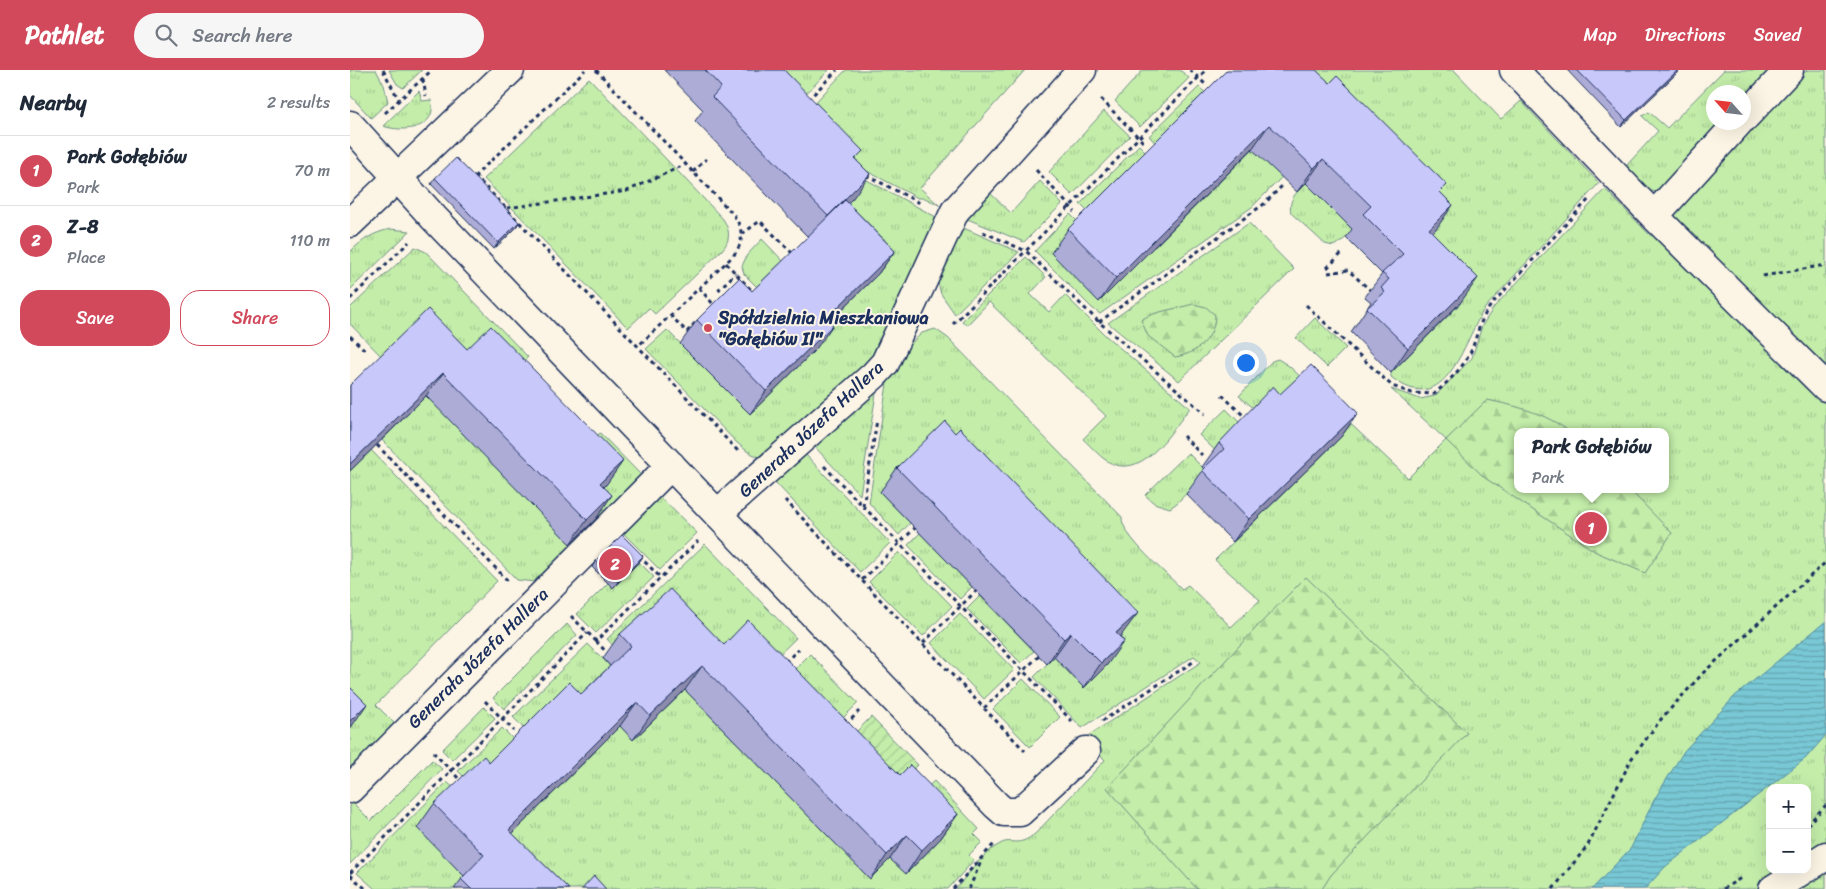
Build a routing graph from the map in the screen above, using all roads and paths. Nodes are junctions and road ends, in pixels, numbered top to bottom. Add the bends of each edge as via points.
1 (383, 70) edge
2 (432, 70) edge
3 (510, 70) edge
4 (585, 70) edge
5 (596, 70) edge
6 (837, 70) edge
7 (1082, 70) edge
8 (1190, 70) edge
9 (1206, 70) edge
10 (1514, 70) edge
11 (1788, 70) edge
12 (1198, 78) junction
13 (423, 79) junction
14 (1205, 84) dead end
15 (1096, 94) dead end
16 (426, 96) dead end
17 (400, 100) junction
18 (804, 104) edge
19 (1751, 110) edge
20 (1732, 130) edge
21 (355, 131) edge
22 (1139, 138) junction
23 (1144, 143) dead end
24 (706, 159) dead end
25 (686, 164) junction
26 (1032, 166) dead end
27 (693, 172) junction
28 (861, 173) edge
29 (1613, 174) junction
30 (475, 176) junction
31 (396, 178) junction
32 (1282, 186) dead end
33 (1071, 206) junction
34 (506, 208) junction
35 (1075, 212) dead end
36 (1654, 216) junction
37 (434, 218) junction
38 (952, 218) junction
39 (350, 223) edge
40 (742, 234) junction
41 (1026, 251) junction
42 (1343, 252) dead end
43 (792, 253) edge
44 (726, 263) junction
45 (1826, 265) edge
46 (736, 273) junction
47 (1720, 282) junction
48 (699, 288) junction
49 (732, 290) edge
50 (1370, 290) dead end
51 (748, 297) edge
52 (350, 299) edge
53 (1306, 305) dead end
54 (710, 309) edge
55 (670, 315) junction
56 (700, 318) edge
57 (1099, 322) junction
58 (953, 324) dead end
59 (350, 336) edge
60 (638, 346) junction
61 (366, 351) dead end
62 (877, 372) junction
63 (1826, 387) edge
64 (1222, 395) dead end
65 (1205, 414) dead end
66 (1243, 415) edge
67 (1183, 436) dead end
68 (799, 441) junction
69 (377, 445) edge
70 (1202, 456) dead end
71 (671, 465) junction
72 (761, 475) junction
73 (863, 506) junction
74 (710, 525) junction
75 (915, 528) dead end
76 (899, 544) junction
77 (1826, 562) edge
78 (862, 580) junction
79 (976, 591) dead end
80 (538, 597) junction
81 (960, 607) junction
82 (587, 633) junction
83 (596, 641) junction
84 (923, 643) junction
85 (608, 654) dead end
86 (1039, 656) dead end
87 (1196, 660) dead end
88 (1023, 671) junction
89 (461, 676) junction
90 (984, 708) junction
91 (502, 719) junction
92 (1100, 722) dead end
93 (1077, 726) dead end
94 (409, 728) junction
95 (514, 731) dead end
96 (1025, 751) dead end
97 (1086, 752) dead end
98 (451, 770) junction
99 (464, 784) edge
100 (350, 789) edge
101 (1826, 805) edge
102 (1811, 821) edge
103 (997, 840) dead end
104 (984, 856) junction
105 (1826, 856) edge
106 (1811, 865) edge
107 (350, 874) edge
108 (1796, 874) edge
109 (366, 889) edge
110 (953, 889) edge
111 (969, 889) edge
112 (1553, 889) edge
113 (1772, 889) edge

1 - 17 path
2 - 13 path
3 - 31 street
4 - 30 path
5 - 25 path
6 - 18 path
7 - 38 street, Generała Józefa Hallera via 960,204
8 - 12 path
9 - 12 path
10 - 29 street
11 - 19 street
12 - 14 path
12 - 22 path
13 - 16 path
13 - 17 path
15 - 22 path
17 - 21 path
20 - 36 street
21 - 31 street
22 - 23 path
22 - 33 path
24 - 27 path
25 - 27 path
25 - 34 path via 627,191
26 - 33 path
27 - 40 path via 734,215
28 - 38 path
29 - 36 street
29 - 53 path via 1491,305 1478,325 1465,362 1434,394 1412,393 1392,386
30 - 34 path
30 - 37 path
31 - 37 street
31 - 39 street
32 - 57 path via 1264,204
33 - 35 path
33 - 41 path
34 - 60 path
36 - 47 street
37 - 52 path
37 - 71 street
38 - 41 path
38 - 62 street, Generała Józefa Hallera via 892,349
40 - 43 path via 760,221
40 - 44 path via 738,250
41 - 57 path
41 - 58 path
42 - 50 path via 1327,271 1348,270
44 - 46 path
44 - 48 path
45 - 47 path
46 - 49 path via 719,290 725,296
46 - 51 path via 755,293
47 - 63 street
48 - 54 path via 715,304
48 - 55 path
55 - 56 path via 687,332
55 - 60 path
57 - 65 path
59 - 61 path
60 - 72 path
62 - 68 street, Generała Józefa Hallera
62 - 73 path via 883,381
64 - 66 path
67 - 70 path
68 - 72 street, Generała Józefa Hallera
68 - 73 path
69 - 80 path
71 - 74 street
71 - 80 street, Generała Józefa Hallera
72 - 74 street, Generała Józefa Hallera
72 - 78 path
73 - 76 path
74 - 83 path
74 - 97 street via 1004,812 1025,809
75 - 76 path
76 - 78 path
76 - 81 path
77 - 112 path via 1704,672 1662,718 1632,758 1588,845
78 - 84 path
79 - 81 path
80 - 82 path
80 - 89 street, Generała Józefa Hallera
81 - 84 path
81 - 88 path
82 - 83 path
82 - 91 path
83 - 85 path
84 - 90 path
86 - 88 path
87 - 92 path
88 - 90 path
88 - 93 path
89 - 91 path
89 - 94 street, Generała Józefa Hallera
90 - 96 path
91 - 95 path
91 - 98 path
94 - 98 path
94 - 100 street, Generała Józefa Hallera
98 - 99 path
98 - 107 path
101 - 102 path
103 - 104 path
104 - 110 path
104 - 111 path
105 - 106 street
107 - 109 path
108 - 113 street

